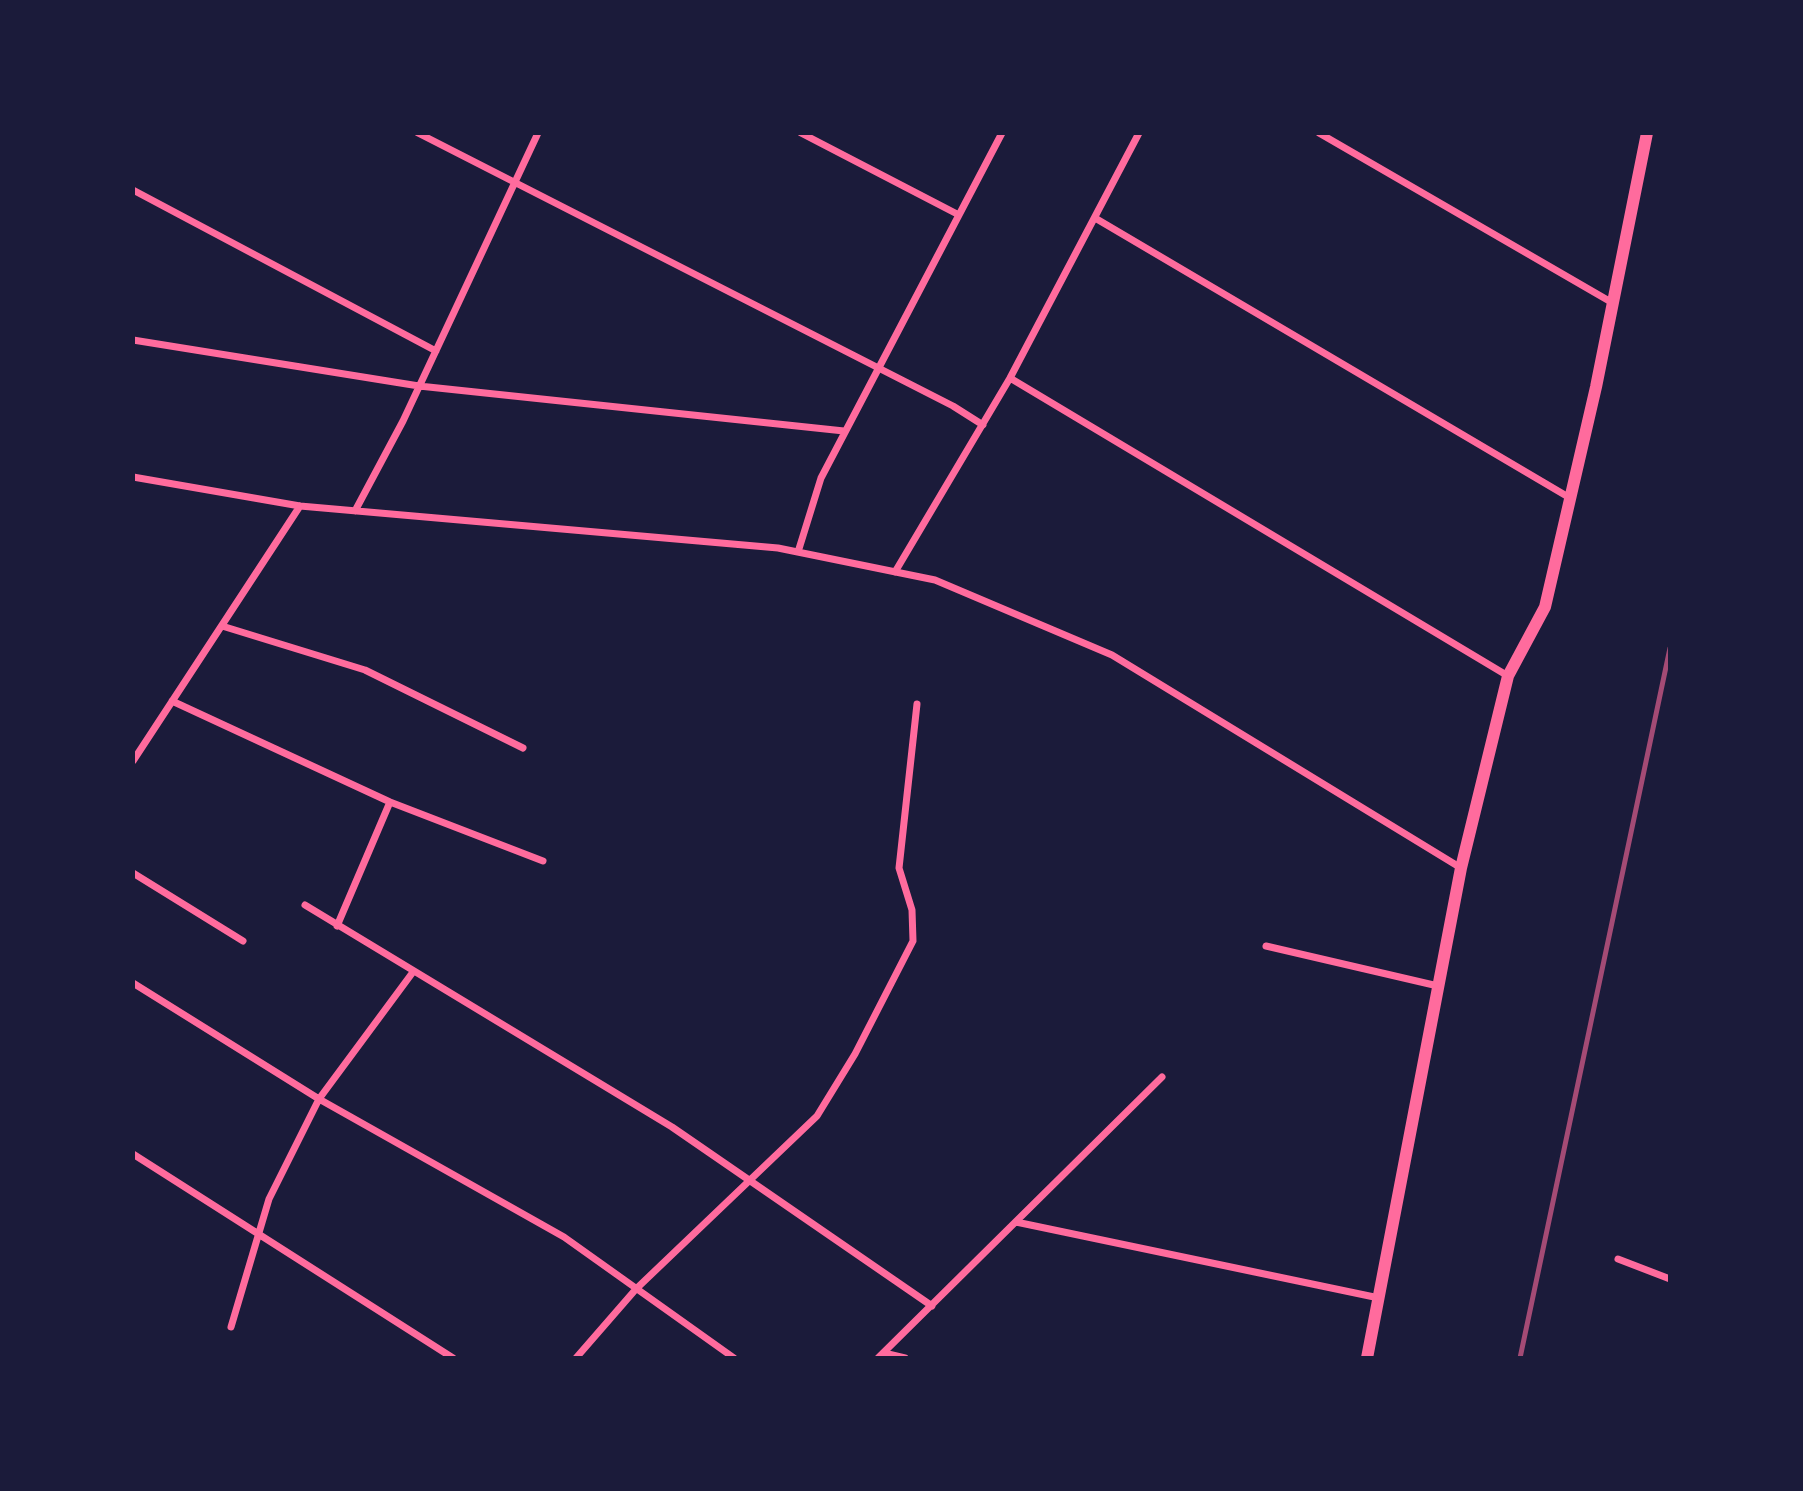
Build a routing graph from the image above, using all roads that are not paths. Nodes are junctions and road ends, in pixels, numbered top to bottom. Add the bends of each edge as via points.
1 (418, 133) edge
2 (538, 133) edge
3 (801, 133) edge
4 (1002, 133) edge
5 (1139, 133) edge
6 (1318, 133) edge
7 (1647, 133) edge
8 (514, 183) junction
9 (133, 190) edge
10 (959, 215) junction
11 (1095, 218) junction
12 (1611, 302) junction
13 (133, 340) edge
14 (436, 351) junction
15 (876, 369) junction
16 (1010, 378) junction
17 (419, 386) junction
18 (983, 425) junction
19 (844, 431) junction
20 (133, 477) edge
21 (1570, 498) junction
22 (300, 506) junction
23 (355, 511) junction
24 (798, 552) junction
25 (895, 572) junction
26 (222, 626) junction
27 (1508, 676) junction
28 (172, 701) junction
29 (916, 704) dead end
30 (523, 748) dead end
31 (133, 761) edge
32 (390, 802) junction
33 (543, 861) dead end
34 (1461, 868) junction
35 (133, 873) edge
36 (305, 905) dead end
37 (337, 926) junction
38 (243, 941) dead end
39 (1266, 946) dead end
40 (414, 972) junction
41 (133, 983) edge
42 (1438, 986) junction
43 (1163, 1077) dead end
44 (318, 1099) junction
45 (133, 1154) edge
46 (752, 1182) junction
47 (1016, 1222) junction
48 (257, 1233) junction
49 (1618, 1259) dead end
50 (1670, 1279) edge
51 (636, 1289) junction
52 (1379, 1298) junction
53 (932, 1306) junction
54 (230, 1327) dead end
55 (881, 1356) edge
56 (453, 1358) edge
57 (576, 1358) edge
58 (734, 1358) edge
59 (905, 1358) edge
60 (1367, 1358) edge

1 - 8 street
2 - 8 street
3 - 10 street
4 - 10 street
5 - 11 street
6 - 12 street
7 - 12 street
8 - 14 street
8 - 15 street
9 - 14 street
10 - 15 street
11 - 16 street
11 - 21 street
12 - 21 street
13 - 17 street
14 - 17 street
15 - 18 street
15 - 19 street
16 - 18 street
16 - 27 street
17 - 19 street
17 - 23 street
18 - 25 street
19 - 24 street via 821,478
20 - 22 street
21 - 27 street via 1545,607
22 - 23 street
22 - 26 street
23 - 24 street
24 - 25 street
25 - 34 street via 935,580 1112,655
26 - 28 street
26 - 30 street via 365,670
27 - 34 street
28 - 31 street
28 - 32 street
29 - 46 street via 898,868 912,910 913,941 817,1116
32 - 33 street
32 - 37 street
34 - 42 street
35 - 38 street
36 - 37 street
37 - 40 street
39 - 42 street
40 - 44 street
40 - 46 street via 672,1127
41 - 44 street
42 - 52 street
43 - 47 street
44 - 48 street via 268,1199
44 - 51 street via 564,1237
45 - 48 street
46 - 51 street
46 - 53 street
47 - 52 street
47 - 53 street
48 - 54 street
48 - 56 street
49 - 50 street
51 - 57 street
51 - 58 street
52 - 60 street
53 - 55 street
55 - 59 street

